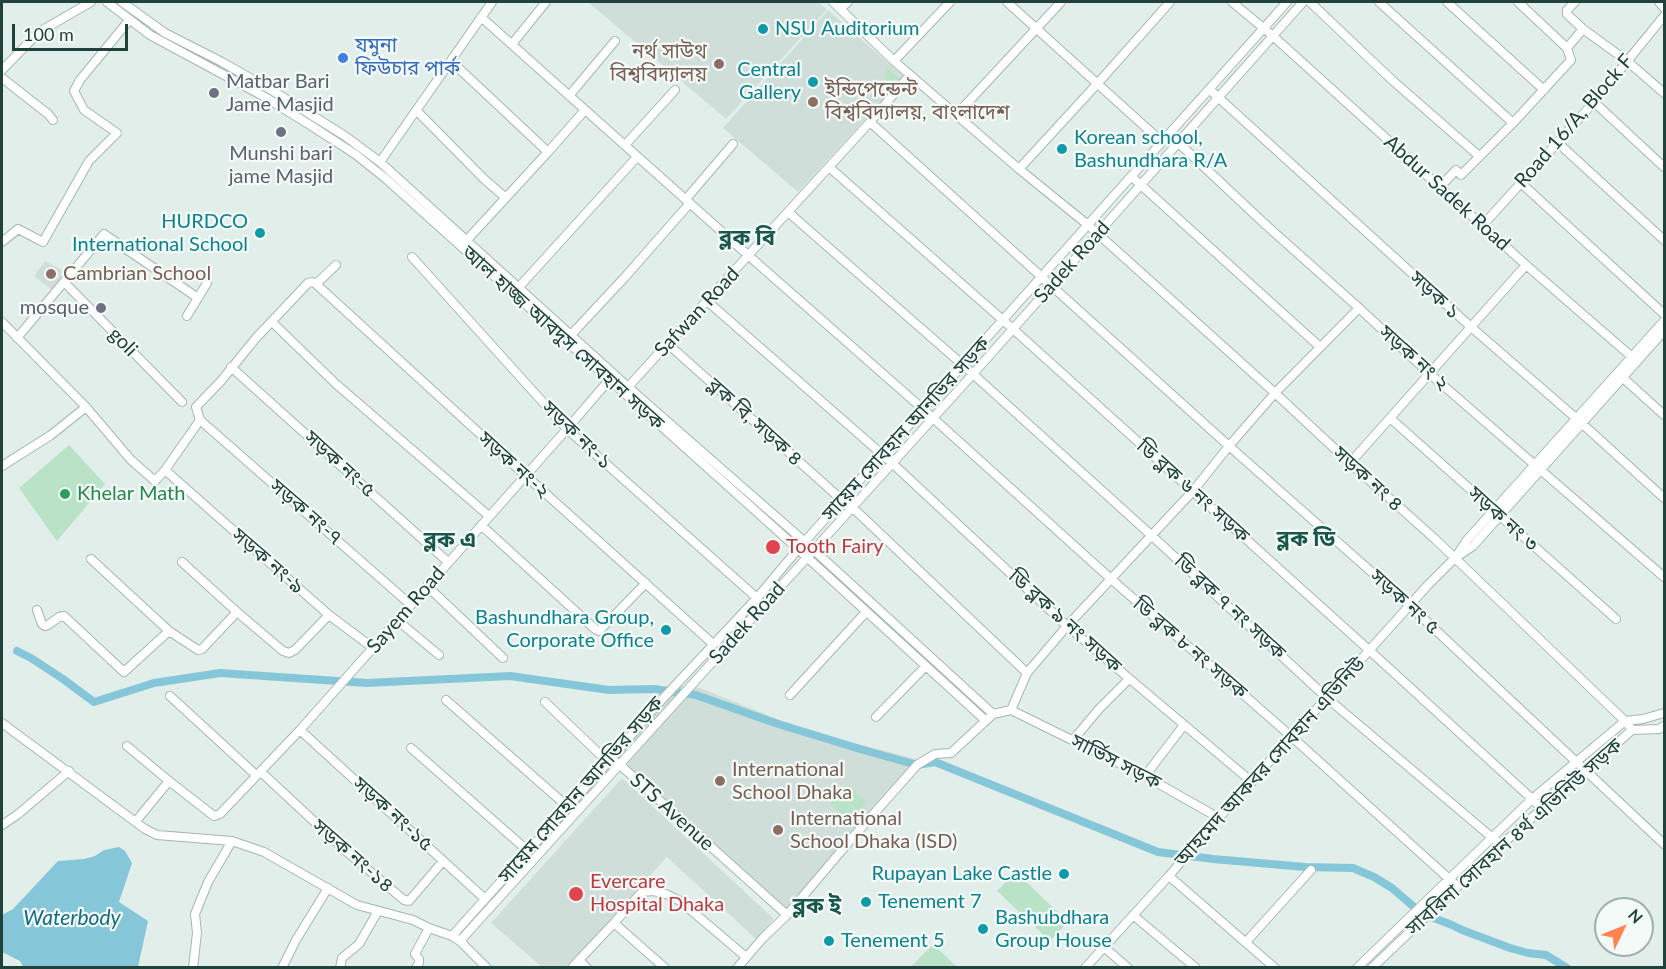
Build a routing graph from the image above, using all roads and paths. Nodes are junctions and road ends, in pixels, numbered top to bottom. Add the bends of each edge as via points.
1 (91, 2) edge
2 (107, 2) edge
3 (122, 2) edge
4 (492, 2) edge
5 (546, 2) edge
6 (833, 2) edge
7 (848, 2) edge
8 (950, 2) edge
9 (1007, 2) edge
10 (1061, 2) edge
11 (1170, 2) edge
12 (1232, 2) edge
13 (1287, 2) edge
14 (1303, 2) edge
15 (1310, 2) edge
16 (1379, 2) edge
17 (1447, 2) edge
18 (1518, 2) edge
19 (1575, 2) edge
20 (1659, 2) edge
21 (841, 8) junction
22 (1665, 8) edge
23 (481, 16) junction
24 (1665, 16) edge
25 (126, 24) dead end
26 (1038, 28) junction
27 (1263, 28) junction
28 (1583, 29) junction
29 (1273, 36) junction
30 (615, 41) dead end
31 (512, 44) junction
32 (1567, 48) junction
33 (451, 61) junction
34 (894, 61) junction
35 (1627, 61) junction
36 (2, 70) edge
37 (910, 75) junction
38 (2, 78) edge
39 (1098, 83) junction
40 (1209, 89) junction
41 (675, 90) dead end
42 (1544, 90) junction
43 (1664, 91) edge
44 (569, 96) junction
45 (1218, 97) junction
46 (1594, 102) junction
47 (416, 110) junction
48 (585, 110) junction
49 (957, 114) junction
50 (53, 120) dead end
51 (870, 122) junction
52 (1513, 123) junction
53 (1169, 134) junction
54 (1162, 142) junction
55 (1557, 142) junction
56 (1177, 143) junction
57 (733, 144) dead end
58 (625, 145) junction
59 (548, 152) junction
60 (1479, 156) junction
61 (637, 157) junction
62 (380, 162) junction
63 (829, 167) junction
64 (1665, 167) edge
65 (1019, 169) junction
66 (1131, 176) junction
67 (1521, 183) junction
68 (1140, 185) junction
69 (1440, 187) junction
70 (506, 198) junction
71 (688, 201) junction
72 (788, 212) junction
73 (1088, 225) junction
74 (1483, 225) junction
75 (1098, 233) junction
76 (1665, 240) edge
77 (466, 241) junction
78 (2, 243) edge
79 (749, 256) junction
80 (412, 257) dead end
81 (336, 265) dead end
82 (1526, 265) junction
83 (1042, 276) junction
84 (64, 282) junction
85 (316, 284) junction
86 (1051, 285) junction
87 (519, 287) junction
88 (707, 301) junction
89 (1359, 308) junction
90 (1665, 314) edge
91 (187, 316) dead end
92 (1003, 320) junction
93 (1665, 321) edge
94 (2, 322) edge
95 (272, 322) junction
96 (1471, 327) junction
97 (1013, 329) junction
98 (570, 336) junction
99 (1661, 336) edge
100 (17, 338) junction
101 (668, 344) junction
102 (1320, 347) junction
103 (1632, 357) junction
104 (963, 364) junction
105 (231, 367) junction
106 (973, 374) junction
107 (1430, 374) junction
108 (1620, 376) junction
109 (609, 380) junction
110 (628, 387) junction
111 (1275, 393) junction
112 (182, 402) dead end
113 (86, 407) junction
114 (924, 409) junction
115 (1665, 415) edge
116 (933, 418) junction
117 (1390, 418) junction
118 (200, 420) junction
119 (1580, 421) junction
120 (567, 429) junction
121 (1229, 446) junction
122 (882, 455) junction
123 (892, 463) junction
124 (1350, 463) junction
125 (2, 466) edge
126 (1539, 467) junction
127 (165, 470) junction
128 (525, 475) junction
129 (1193, 491) junction
130 (1665, 498) edge
131 (842, 500) junction
132 (852, 507) junction
133 (1497, 513) junction
134 (489, 516) junction
135 (481, 525) junction
136 (1151, 535) junction
137 (805, 542) junction
138 (798, 549) junction
139 (813, 550) junction
140 (807, 557) junction
141 (1455, 558) junction
142 (91, 559) dead end
143 (182, 562) dead end
144 (448, 562) junction
145 (1665, 577) edge
146 (1111, 579) junction
147 (646, 583) junction
148 (427, 586) junction
149 (757, 598) junction
150 (411, 604) junction
151 (1410, 606) junction
152 (37, 610) dead end
153 (237, 612) junction
154 (866, 612) junction
155 (329, 615) junction
156 (397, 620) junction
157 (1617, 620) dead end
158 (1067, 626) junction
159 (169, 631) junction
160 (713, 644) junction
161 (373, 648) junction
162 (1369, 650) junction
163 (439, 655) dead end
164 (503, 658) dead end
165 (926, 666) junction
166 (1027, 672) junction
167 (1129, 678) junction
168 (789, 695) dead end
169 (170, 696) dead end
170 (1327, 698) junction
171 (446, 700) dead end
172 (545, 702) dead end
173 (1011, 710) junction
174 (1665, 713) edge
175 (993, 714) junction
176 (876, 717) dead end
177 (985, 720) junction
178 (1625, 721) junction
179 (2, 723) edge
180 (1184, 724) junction
181 (1665, 726) edge
182 (300, 730) junction
183 (1632, 730) junction
184 (1292, 737) junction
185 (1073, 740) junction
186 (127, 746) dead end
187 (411, 748) dead end
188 (609, 760) junction
189 (1578, 762) junction
190 (620, 765) junction
191 (69, 771) junction
192 (1587, 771) junction
193 (258, 774) junction
194 (1145, 776) junction
195 (169, 782) junction
196 (1252, 782) junction
197 (1532, 799) junction
198 (568, 807) junction
199 (1542, 808) junction
200 (1219, 818) junction
201 (136, 821) junction
202 (2, 825) edge
203 (1492, 837) junction
204 (232, 841) junction
205 (1665, 844) edge
206 (1501, 845) junction
207 (528, 851) junction
208 (443, 861) junction
209 (1311, 870) dead end
210 (1169, 876) junction
211 (1450, 879) junction
212 (1457, 886) junction
213 (328, 888) junction
214 (485, 899) junction
215 (378, 910) junction
216 (787, 915) junction
217 (1133, 915) junction
218 (614, 923) junction
219 (429, 928) junction
220 (456, 939) junction
221 (1246, 942) junction
222 (1104, 947) junction
223 (746, 957) junction
224 (579, 960) junction
225 (193, 968) edge
226 (282, 968) edge
227 (340, 968) edge
228 (416, 968) edge
229 (487, 968) edge
230 (572, 968) edge
231 (587, 968) edge
232 (665, 968) edge
233 (737, 968) edge
234 (1085, 968) edge
235 (1128, 968) edge
236 (1196, 968) edge
237 (1275, 968) edge
238 (1357, 968) edge
239 (1372, 968) edge

1 - 36 street via 39,32
2 - 109 street, আল হাজ্জ আবদুস সোবহান সড়ক via 150,34 265,97 355,154
3 - 62 street via 165,33 270,89
4 - 23 street
5 - 31 street
6 - 21 street, সড়ক নং ৪
7 - 21 street
8 - 34 street
9 - 26 street
10 - 26 street
11 - 39 street
12 - 27 street, Abdur Sadek Road
13 - 27 street, সায়েম সোবহান আনভির সড়ক
14 - 29 street
15 - 60 street
16 - 52 street
17 - 42 street
18 - 32 street
19 - 28 street via 1567,14
20 - 22 street
21 - 34 street, সড়ক নং ৪
23 - 31 street, ডি ব্লক ৮ নং সড়ক
23 - 33 street
24 - 35 street, Road 16/A, Block F
25 - 78 street via 74,91 84,110 117,133 89,161 43,242 18,229
26 - 39 street
26 - 49 street
27 - 29 street, Abdur Sadek Road
27 - 40 street, সায়েম সোবহান আনভির সড়ক
28 - 32 street
28 - 35 street
29 - 45 street
29 - 69 street, Abdur Sadek Road
30 - 44 street
31 - 44 street, ডি ব্লক ৮ নং সড়ক
32 - 42 street via 1571,60
33 - 47 street
33 - 59 street
34 - 37 street, সড়ক নং ৪
35 - 43 street
35 - 46 street, Road 16/A, Block F
37 - 49 street, সড়ক নং ৪
37 - 51 street, Safwan Road
38 - 50 street
39 - 54 street
39 - 65 street
40 - 45 street, সড়ক ১
40 - 53 street, সায়েম সোবহান আনভির সড়ক
41 - 58 street
42 - 52 street
44 - 48 street, ডি ব্লক ৮ নং সড়ক
45 - 56 street
45 - 96 street, সড়ক ১
46 - 55 street, Road 16/A, Block F
46 - 64 street
47 - 62 street
47 - 70 street
48 - 58 street, ডি ব্লক ৮ নং সড়ক
48 - 59 street
49 - 65 street, সড়ক নং ৪
51 - 63 street, Safwan Road
51 - 83 street, সড়ক নং ৫
52 - 60 street
53 - 54 street, সায়েম সোবহান আনভির সড়ক
53 - 56 street, সড়ক নং ২
54 - 66 street, সায়েম সোবহান আনভির সড়ক
55 - 67 street, Road 16/A, Block F
55 - 76 street
56 - 68 street, Sadek Road
56 - 89 street, সড়ক নং ২
57 - 71 street
58 - 61 street, ডি ব্লক ৮ নং সড়ক
59 - 70 street
60 - 69 street via 1461,175 1456,170
61 - 71 street, ডি ব্লক ৮ নং সড়ক
61 - 87 street
62 - 77 street
63 - 72 street, Safwan Road
63 - 92 street, ডি ব্লক ৬ নং সড়ক
65 - 73 street, সড়ক নং ৪
66 - 68 street
66 - 73 street, সায়েম সোবহান আনভির সড়ক
67 - 74 street, Road 16/A, Block F
67 - 90 street
68 - 75 street, Sadek Road
68 - 102 street
69 - 74 street, Abdur Sadek Road
70 - 77 street
71 - 79 street, ডি ব্লক ৮ নং সড়ক
71 - 98 street
72 - 79 street, Safwan Road
72 - 104 street, ডি ব্লক ৭ নং সড়ক
73 - 75 street, সড়ক নং ৪
73 - 83 street, সায়েম সোবহান আনভির সড়ক
74 - 82 street, Abdur Sadek Road
75 - 86 street, Sadek Road
75 - 111 street, সড়ক নং ৪
77 - 87 street
79 - 88 street, Safwan Road
79 - 114 street, ডি ব্লক ৮ নং সড়ক
80 - 120 street, সড়ক নং-১
81 - 85 street
82 - 96 street
82 - 103 street, Abdur Sadek Road
83 - 86 street, সড়ক নং ৫
83 - 92 street, সায়েম সোবহান আনভির সড়ক
84 - 91 street via 104,234 189,291 198,298 207,283
84 - 100 street
84 - 112 street, goli
85 - 95 street via 308,284
85 - 128 street, সড়ক নং-২
86 - 97 street, Sadek Road
86 - 121 street, সড়ক নং ৫
87 - 98 street
88 - 101 street, Safwan Road
88 - 122 street, ডি ব্লক ৯ নং সড়ক
89 - 102 street
89 - 107 street, সড়ক নং ২
92 - 97 street, ডি ব্লক ৬ নং সড়ক
92 - 104 street, সায়েম সোবহান আনভির সড়ক
93 - 99 street, আহমেদ আকবর সোবহান এভিনিউ
94 - 100 street
95 - 105 street
95 - 134 street via 336,384
96 - 107 street
96 - 119 street, সড়ক ১
97 - 106 street, Sadek Road
97 - 129 street, ডি ব্লক ৬ নং সড়ক
98 - 110 street
99 - 103 street, আহমেদ আকবর সোবহান এভিনিউ
99 - 108 street, আহমেদ আকবর সোবহান এভিনিউ
100 - 113 street
101 - 110 street, Safwan Road
101 - 131 street, ব্লক বি, সড়ক ৪
102 - 111 street
103 - 108 street, আহমেদ আকবর সোবহান এভিনিউ
104 - 106 street, ডি ব্লক ৭ নং সড়ক
104 - 114 street, সায়েম সোবহান আনভির সড়ক
105 - 118 street via 196,407
105 - 144 street, সড়ক নং-৫
106 - 116 street, Sadek Road
106 - 136 street, ডি ব্লক ৭ নং সড়ক
107 - 117 street
107 - 126 street, সড়ক নং ২
108 - 115 street
108 - 119 street, আহমেদ আকবর সোবহান এভিনিউ
109 - 120 street, Sayem Road
109 - 138 street, আল হাজ্জ আবদুস সোবহান সড়ক
110 - 137 street
111 - 121 street
111 - 124 street, সড়ক নং ৪
113 - 125 street
113 - 127 street via 131,460 155,481
114 - 116 street, ডি ব্লক ৮ নং সড়ক
114 - 122 street, সায়েম সোবহান আনভির সড়ক
116 - 123 street, Sadek Road
116 - 146 street, ডি ব্লক ৮ নং সড়ক
117 - 124 street
117 - 133 street, সড়ক নং ৩
118 - 127 street
118 - 150 street, সড়ক নং-৭
119 - 126 street, আহমেদ আকবর সোবহান এভিনিউ
119 - 130 street, সড়ক ১
120 - 128 street, Sayem Road
120 - 149 street, সড়ক নং-১
121 - 129 street
121 - 151 street, সড়ক নং ৫
122 - 123 street, ডি ব্লক ৯ নং সড়ক
122 - 131 street, সায়েম সোবহান আনভির সড়ক
123 - 132 street, Sadek Road
123 - 158 street, ডি ব্লক ৯ নং সড়ক
124 - 141 street, সড়ক নং ৪
126 - 133 street, আহমেদ আকবর সোবহান এভিনিউ
126 - 145 street, সড়ক নং ২
127 - 155 street, সড়ক নং-৯
128 - 134 street, Sayem Road
128 - 147 street, সড়ক নং-২
129 - 136 street
129 - 162 street, ডি ব্লক ৬ নং সড়ক
131 - 132 street, ব্লক বি, সড়ক ৪
131 - 137 street, সায়েম সোবহান আনভির সড়ক
132 - 139 street, Sadek Road
132 - 166 street, ব্লক বি, সড়ক ৪
133 - 141 street, আহমেদ আকবর সোবহান এভিনিউ via 1467,540
133 - 157 street, সড়ক নং ৩
134 - 135 street, Sayem Road
135 - 144 street, Sayem Road
135 - 147 street via 600,631
136 - 146 street
136 - 170 street, ডি ব্লক ৭ নং সড়ক
137 - 138 street, সায়েম সোবহান আনভির সড়ক
137 - 139 street
138 - 140 street, আল হাজ্জ আবদুস সোবহান সড়ক
138 - 149 street, সায়েম সোবহান আনভির সড়ক
139 - 140 street, Sadek Road
139 - 175 street
140 - 154 street, আল হাজ্জ আবদুস সোবহান সড়ক
140 - 190 street, Sadek Road
141 - 151 street, আহমেদ আকবর সোবহান এভিনিউ
141 - 178 street, সড়ক নং ৪
142 - 159 street
143 - 153 street
144 - 148 street, Sayem Road
146 - 158 street
146 - 184 street, ডি ব্লক ৮ নং সড়ক
147 - 160 street, সড়ক নং-২
148 - 150 street, Sayem Road
148 - 164 street
149 - 160 street, সায়েম সোবহান আনভির সড়ক
150 - 156 street, Sayem Road
151 - 162 street, আহমেদ আকবর সোবহান এভিনিউ
151 - 189 street, সড়ক নং ৫
152 - 159 street via 45,626 64,616 124,672
153 - 155 street via 288,653
153 - 159 street via 202,649
154 - 165 street, আল হাজ্জ আবদুস সোবহান সড়ক
154 - 168 street
155 - 161 street, সড়ক নং-৯
156 - 161 street, Sayem Road
156 - 163 street
158 - 166 street
158 - 167 street, ডি ব্লক ৯ নং সড়ক
160 - 188 street, সায়েম সোবহান আনভির সড়ক
161 - 182 street, Sayem Road
162 - 170 street, আহমেদ আকবর সোবহান এভিনিউ
162 - 197 street, ডি ব্লক ৬ নং সড়ক
165 - 176 street
165 - 177 street, আল হাজ্জ আবদুস সোবহান সড়ক
166 - 173 street
167 - 180 street, ডি ব্লক ৯ নং সড়ক
167 - 185 street
169 - 193 street
170 - 184 street, আহমেদ আকবর সোবহান এভিনিউ
170 - 203 street, ডি ব্লক ৭ নং সড়ক
171 - 198 street
172 - 188 street, STS Avenue
173 - 175 street
173 - 185 street, সার্ভিস সড়ক
174 - 178 street, সাবরিনা সোবহান ৪র্থ এভিনিউ সড়ক
175 - 177 street
177 - 216 street via 951,753 935,754 917,765
178 - 183 street, সড়ক নং ৪
178 - 189 street, সাবরিনা সোবহান ৪র্থ এভিনিউ সড়ক
179 - 191 street
180 - 194 street
180 - 196 street, ডি ব্লক ৯ নং সড়ক
181 - 183 street, সাবরিনা সোবহান ৪র্থ এভিনিউ সড়ক
182 - 193 street, Sayem Road
182 - 208 street, সড়ক নং-১৫
183 - 192 street, সাবরিনা সোবহান ৪র্থ এভিনিউ সড়ক
184 - 196 street, আহমেদ আকবর সোবহান এভিনিউ
184 - 211 street, ডি ব্লক ৮ নং সড়ক
185 - 194 street, সার্ভিস সড়ক
186 - 195 street
187 - 207 street
188 - 190 street, STS Avenue
188 - 198 street, সায়েম সোবহান আনভির সড়ক
189 - 192 street, সড়ক নং ৫
189 - 197 street, সাবরিনা সোবহান ৪র্থ এভিনিউ সড়ক
190 - 216 street, STS Avenue
190 - 220 street, Sadek Road
191 - 201 street
191 - 202 street
192 - 199 street, সাবরিনা সোবহান ৪র্থ এভিনিউ সড়ক
192 - 205 street, সড়ক নং ৫
193 - 195 street, Sayem Road via 214,816
193 - 208 street, সড়ক নং-১৪ via 404,900 409,901
194 - 200 street, সার্ভিস সড়ক
195 - 201 street
196 - 200 street, আহমেদ আকবর সোবহান এভিনিউ
197 - 199 street, ডি ব্লক ৬ নং সড়ক
197 - 203 street, সাবরিনা সোবহান ৪র্থ এভিনিউ সড়ক
198 - 207 street, সায়েম সোবহান আনভির সড়ক
199 - 206 street, সাবরিনা সোবহান ৪র্থ এভিনিউ সড়ক
200 - 210 street, আহমেদ আকবর সোবহান এভিনিউ
201 - 204 street via 157,834
203 - 206 street, ডি ব্লক ৭ নং সড়ক
203 - 211 street, সাবরিনা সোবহান ৪র্থ এভিনিউ সড়ক
204 - 213 street via 264,852
204 - 225 street via 195,914
206 - 212 street, সাবরিনা সোবহান ৪র্থ এভিনিউ সড়ক
207 - 214 street, সায়েম সোবহান আনভির সড়ক
208 - 214 street, সড়ক নং-১৫
209 - 221 street
210 - 217 street, আহমেদ আকবর সোবহান এভিনিউ
210 - 221 street
211 - 212 street, ডি ব্লক ৮ নং সড়ক
211 - 238 street, সাবরিনা সোবহান ৪র্থ এভিনিউ সড়ক
212 - 239 street, সাবরিনা সোবহান ৪র্থ এভিনিউ সড়ক
213 - 215 street
213 - 226 street
214 - 220 street, সায়েম সোবহান আনভির সড়ক
215 - 219 street
215 - 227 street via 359,944 342,958
216 - 223 street
217 - 222 street, আহমেদ আকবর সোবহান এভিনিউ
217 - 236 street
218 - 223 street via 642,892 666,894 680,901
218 - 224 street
218 - 232 street
219 - 220 street
219 - 228 street via 415,954 419,959
220 - 229 street
221 - 237 street
222 - 234 street, আহমেদ আকবর সোবহান এভিনিউ
222 - 235 street
223 - 233 street
224 - 230 street
224 - 231 street

